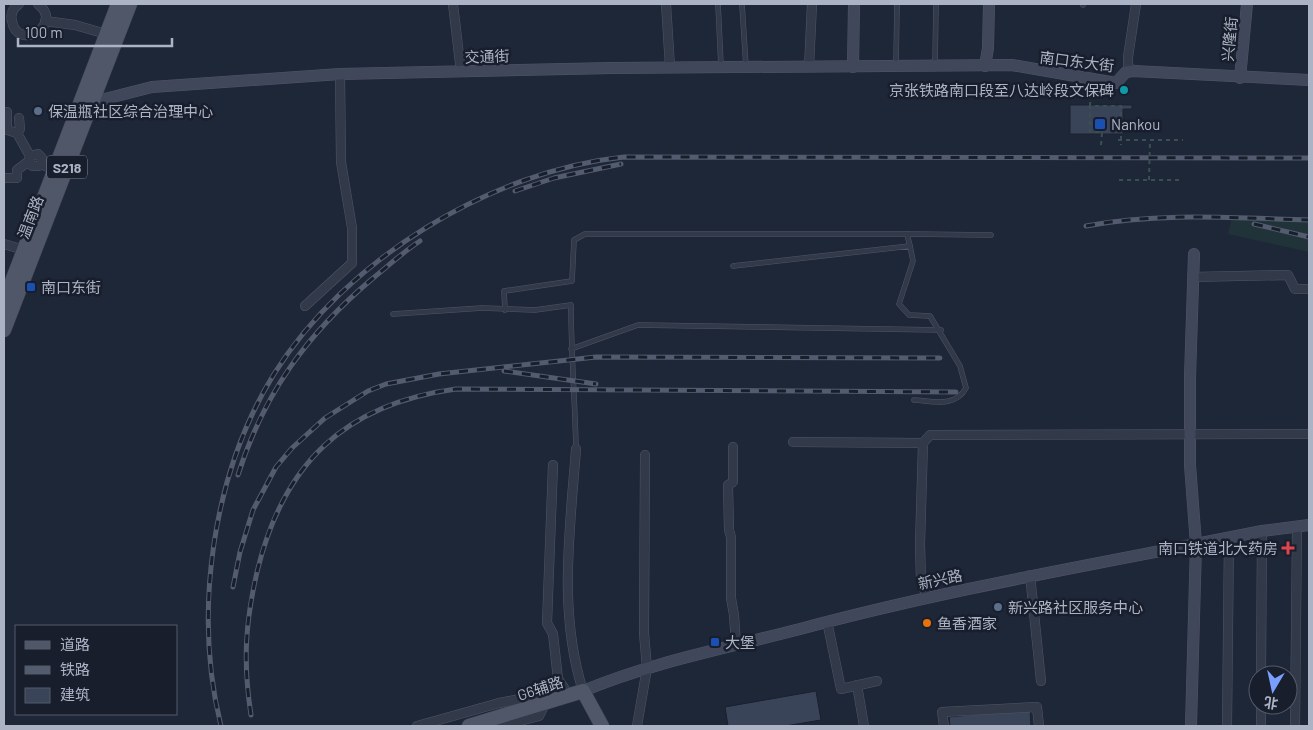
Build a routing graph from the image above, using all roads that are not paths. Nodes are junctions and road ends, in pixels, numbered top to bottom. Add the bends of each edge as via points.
1 (19, 4) edge
2 (38, 4) edge
3 (118, 4) edge
4 (130, 4) edge
5 (453, 4) edge
6 (666, 4) edge
7 (718, 4) edge
8 (742, 4) edge
9 (812, 4) edge
10 (854, 4) edge
11 (897, 4) edge
12 (936, 4) edge
13 (989, 4) edge
14 (1136, 4) edge
15 (1247, 4) edge
16 (8, 15) edge
17 (46, 21) junction
18 (106, 34) junction
19 (984, 66) junction
20 (670, 67) junction
21 (746, 67) junction
22 (809, 67) junction
23 (896, 67) junction
24 (935, 67) junction
25 (721, 68) junction
26 (853, 68) junction
27 (1133, 71) junction
28 (461, 72) junction
29 (340, 74) junction
30 (1240, 78) junction
31 (1309, 80) edge
32 (87, 100) junction
33 (4, 112) edge
34 (19, 118) dead end
35 (5, 129) edge
36 (16, 133) junction
37 (29, 159) junction
38 (48, 167) junction
39 (4, 178) edge
40 (907, 234) junction
41 (991, 235) dead end
42 (4, 244) edge
43 (910, 246) junction
44 (24, 250) junction
45 (1194, 254) dead end
46 (733, 266) dead end
47 (1192, 277) junction
48 (1309, 289) edge
49 (4, 302) edge
50 (305, 306) dead end
51 (504, 310) junction
52 (393, 314) dead end
53 (4, 330) edge
54 (940, 330) junction
55 (571, 349) junction
56 (914, 400) dead end
57 (1190, 434) junction
58 (1309, 434) edge
59 (793, 442) dead end
60 (923, 443) junction
61 (733, 447) dead end
62 (576, 449) joint
63 (645, 455) dead end
64 (553, 465) dead end
65 (1309, 525) edge
66 (1297, 527) junction
67 (1262, 531) junction
68 (1229, 537) junction
69 (1196, 544) junction
70 (1030, 575) dead end
71 (927, 597) junction
72 (827, 620) junction
73 (736, 644) junction
74 (1261, 665) edge
75 (647, 668) junction
76 (877, 681) dead end
77 (1041, 681) dead end
78 (857, 685) junction
79 (576, 693) junction
80 (545, 704) junction
81 (515, 724) edge
82 (417, 726) edge
83 (469, 726) edge
84 (502, 726) edge
85 (602, 726) edge
86 (637, 726) edge
87 (864, 726) edge
88 (944, 726) edge
89 (1039, 726) edge
90 (1191, 726) edge
91 (1227, 726) edge
92 (1295, 726) edge

1 - 16 street
2 - 17 street via 44,10
3 - 18 main road, 温南路 / S218
4 - 32 main road, 温南路 / S218
5 - 28 street
6 - 20 street
7 - 25 lane
8 - 21 lane
9 - 22 street
10 - 26 street
11 - 23 lane
12 - 24 lane
13 - 19 street via 988,48
14 - 27 street via 1128,57 1128,65
15 - 30 street, 兴隆街
16 - 17 street via 14,27 29,35 40,31
17 - 18 street via 75,24
18 - 32 main road, 温南路 / S218
19 - 24 street, 南口东大街
19 - 27 street, 南口东大街 via 1012,65 1116,83 1126,72
20 - 25 street, 交通街
20 - 28 street, 交通街
21 - 22 street, 交通街
21 - 25 street, 交通街
22 - 26 street, 交通街
23 - 24 street, 南口东大街
23 - 26 street, 交通街
27 - 30 street, 南口东大街
28 - 29 street, 交通街
29 - 32 street, 交通街 via 152,87
29 - 50 street via 341,162 352,228 352,263
30 - 31 street, 南口东大街
32 - 38 main road, 温南路 / S218
32 - 53 main road, 温南路 / S218
33 - 35 street via 7,112
34 - 36 street via 20,129
35 - 36 street
36 - 37 street
37 - 38 street via 38,154
37 - 39 street via 17,170 16,178
38 - 44 main road, 温南路 / S218
40 - 41 lane
40 - 43 lane
40 - 51 lane via 585,234 574,240 572,281 504,291
42 - 44 street
43 - 46 lane
43 - 54 lane via 913,261 899,304 909,315 930,316
44 - 49 main road, 温南路 / S218
45 - 47 street
47 - 48 street via 1288,275 1295,289
47 - 57 street
51 - 52 lane via 482,308
51 - 55 lane via 571,305
54 - 55 lane via 638,325
54 - 56 lane via 960,366 966,388 961,397 952,402
55 - 62 lane
57 - 58 street
57 - 60 street via 930,435
57 - 69 street
59 - 60 street
60 - 71 street via 920,544 921,581
61 - 73 street via 733,482 728,485 731,598
62 - 79 street via 567,582
63 - 75 street via 644,633
64 - 79 street via 547,623 553,634 558,679
65 - 66 street, 新兴路
66 - 67 street, 新兴路
66 - 92 street
67 - 68 street, 新兴路
67 - 74 street
68 - 69 street, 新兴路
68 - 91 street
69 - 71 street, 新兴路
69 - 90 street
70 - 77 street
71 - 72 street, 新兴路
72 - 73 street, 新兴路
72 - 78 street via 841,689
73 - 75 street, 新兴路
75 - 79 street, 新兴路
75 - 86 street
76 - 78 street
78 - 87 street
79 - 80 main road, G6辅路
79 - 85 main road, G6辅路
80 - 81 street via 539,716
80 - 82 street via 530,696
80 - 83 main road, G6辅路
81 - 84 street
88 - 89 street via 942,712 1037,706

